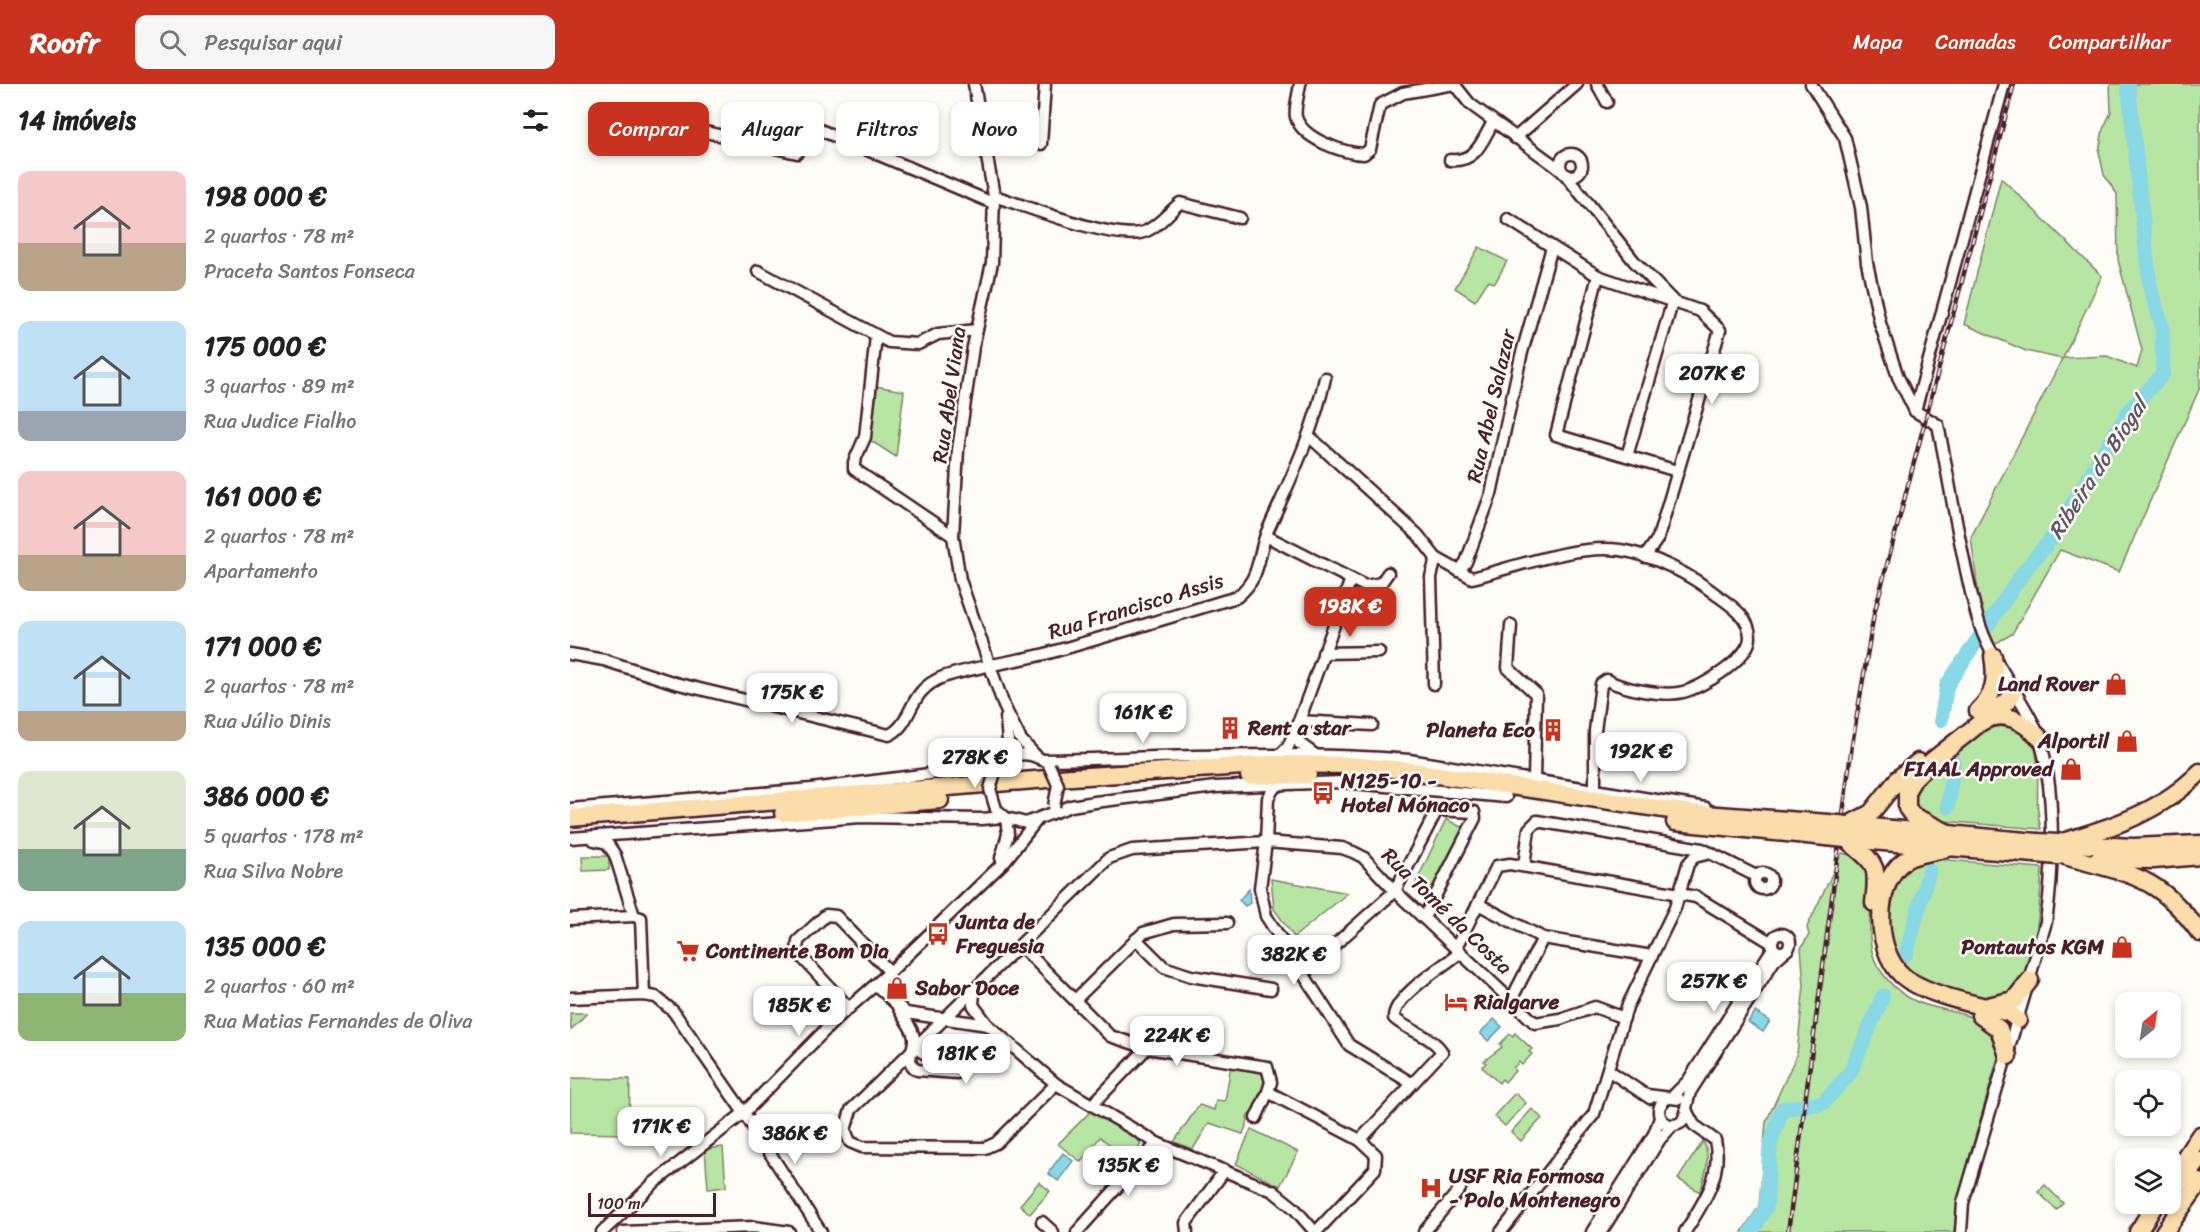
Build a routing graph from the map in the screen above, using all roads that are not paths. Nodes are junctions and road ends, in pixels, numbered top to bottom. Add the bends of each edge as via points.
1 (974, 84) edge
2 (1046, 84) edge
3 (1300, 84) edge
4 (1454, 84) edge
5 (1577, 84) edge
6 (1597, 84) edge
7 (1811, 84) edge
8 (2004, 84) edge
9 (976, 102) edge
10 (1607, 102) dead end
11 (1493, 122) junction
12 (1041, 124) joint
13 (709, 133) edge
14 (1515, 138) junction
15 (1041, 144) dead end
16 (986, 156) edge
17 (1450, 160) dead end
18 (994, 200) junction
19 (1240, 218) dead end
20 (1508, 219) dead end
21 (1552, 247) junction
22 (758, 271) dead end
23 (1598, 276) junction
24 (1673, 300) junction
25 (977, 330) junction
26 (876, 336) junction
27 (1325, 378) dead end
28 (1915, 411) junction
29 (1310, 437) junction
30 (1627, 456) junction
31 (1677, 471) junction
32 (953, 536) junction
33 (1266, 536) junction
34 (1436, 558) junction
35 (1645, 558) junction
36 (1459, 571) junction
37 (1388, 573) dead end
38 (1350, 579) junction
39 (1511, 625) dead end
40 (1990, 650) junction
41 (1379, 652) dead end
42 (1323, 653) junction
43 (570, 654) edge
44 (990, 668) junction
45 (1434, 684) dead end
46 (2013, 690) junction
47 (1004, 706) junction
48 (1979, 717) junction
49 (1299, 721) junction
50 (1372, 725) dead end
51 (2040, 738) junction
52 (1281, 754) junction
53 (1316, 754) junction
54 (1042, 760) junction
55 (1000, 765) junction
56 (2200, 772) edge
57 (1534, 780) junction
58 (1281, 784) junction
59 (1248, 785) junction
60 (1594, 790) junction
61 (1506, 796) junction
62 (570, 801) edge
63 (1266, 811) junction
64 (573, 812) edge
65 (1046, 814) junction
66 (1002, 815) junction
67 (1751, 818) junction
68 (1827, 830) junction
69 (1847, 832) junction
70 (576, 833) edge
71 (629, 834) junction
72 (570, 838) edge
73 (1952, 841) junction
74 (1266, 842) junction
75 (2200, 844) edge
76 (1677, 845) junction
77 (2061, 852) junction
78 (1711, 853) junction
79 (615, 855) junction
80 (2200, 856) edge
81 (1688, 864) junction
82 (1524, 866) junction
83 (991, 874) junction
84 (1756, 876) dead end
85 (1395, 891) junction
86 (1680, 894) junction
87 (1479, 904) junction
88 (634, 916) junction
89 (1424, 918) junction
90 (570, 919) edge
91 (1227, 923) dead end
92 (2200, 933) edge
93 (1544, 938) junction
94 (1136, 939) junction
95 (1774, 942) junction
96 (1021, 946) junction
97 (1459, 950) junction
98 (1785, 951) junction
99 (1652, 956) junction
100 (890, 972) junction
101 (1303, 973) junction
102 (2030, 980) junction
103 (876, 985) junction
104 (1271, 988) dead end
105 (974, 992) junction
106 (644, 995) junction
107 (570, 998) edge
108 (1075, 1000) junction
109 (1511, 1000) junction
110 (898, 1007) junction
111 (849, 1008) junction
112 (1982, 1010) junction
113 (919, 1016) junction
114 (1624, 1018) junction
115 (947, 1019) junction
116 (2018, 1020) junction
117 (988, 1024) junction
118 (929, 1036) junction
119 (1147, 1048) junction
120 (917, 1052) junction
121 (2008, 1056) junction
122 (923, 1070) junction
123 (1608, 1070) junction
124 (1412, 1083) junction
125 (1056, 1084) junction
126 (1268, 1092) junction
127 (1647, 1095) junction
128 (1670, 1098) junction
129 (1093, 1104) junction
130 (1687, 1110) junction
131 (744, 1113) junction
132 (1659, 1114) junction
133 (1256, 1118) dead end
134 (1675, 1126) junction
135 (1700, 1130) junction
136 (2200, 1135) edge
137 (1359, 1140) junction
138 (1156, 1143) junction
139 (2200, 1160) edge
140 (2181, 1164) edge
141 (1225, 1170) junction
142 (2181, 1182) edge
143 (2200, 1182) edge
144 (1460, 1189) dead end
145 (2200, 1199) edge
146 (2149, 1214) edge
147 (2153, 1214) edge
148 (1042, 1222) dead end
149 (709, 1230) edge
150 (2139, 1230) edge
151 (602, 1232) edge
152 (623, 1232) edge
153 (789, 1232) edge
154 (821, 1232) edge
155 (1053, 1232) edge
156 (1077, 1232) edge
157 (1186, 1232) edge
158 (1315, 1232) edge
159 (1424, 1232) edge
160 (1501, 1232) edge
161 (1592, 1232) edge
162 (1601, 1232) edge
163 (1685, 1232) edge
164 (1961, 1232) edge
165 (2166, 1232) edge

1 - 9 street, Rua Abel Viana
2 - 12 street
3 - 4 street via 1296,115 1304,131 1364,154 1370,149 1380,105 1403,93
4 - 11 street via 1470,104
5 - 14 street
6 - 10 street
7 - 28 street via 1845,138 1880,323
8 - 28 street
11 - 14 street
11 - 17 street via 1474,155 1464,161
12 - 15 street
13 - 18 street via 797,153 813,127
14 - 24 street via 1563,172 1634,261
16 - 18 street, Rua Abel Viana
18 - 19 street via 1116,234 1151,229 1180,202
18 - 25 street, Rua Abel Viana via 992,263
20 - 21 street
21 - 23 street
21 - 36 street, Rua Abel Salazar via 1521,356 1491,494 1466,562
22 - 26 street
23 - 24 street
23 - 30 street via 1556,435
24 - 30 street
24 - 31 street via 1701,311 1720,330
25 - 26 street via 938,334 918,344 889,342
25 - 32 street, Rua Abel Viana via 958,450
26 - 32 street via 865,437 854,469
27 - 29 street, Rua Francisco Assis
28 - 40 street via 1938,425 1977,617
29 - 33 street, Rua Francisco Assis
29 - 34 street via 1418,535
30 - 31 street
31 - 35 street via 1658,538
32 - 44 street, Rua Abel Viana via 960,580
33 - 38 street
33 - 44 street, Rua Francisco Assis via 1256,576 1237,597
34 - 36 street
34 - 45 street via 1431,577
35 - 36 street via 1620,550 1598,550 1472,578
35 - 60 street via 1690,576 1716,594 1744,618 1750,639 1744,656 1683,692 1629,688 1607,680 1601,684
37 - 38 street via 1374,586
38 - 42 street
39 - 57 street via 1508,668 1536,694
40 - 46 street
40 - 48 main road via 1995,684
41 - 42 street
42 - 49 street
43 - 44 street, Rua Francisco Assis via 889,735 897,731 916,695 929,684
44 - 47 street, Rua Abel Viana
46 - 48 main road via 2004,692
46 - 51 street
47 - 54 street, Rua Abel Viana via 1022,740
47 - 55 street, Rua Abel Viana via 1008,730
48 - 51 main road via 2017,719
48 - 69 main road via 1899,778 1871,813
48 - 73 main road via 1923,768 1907,790 1907,807 1913,816
49 - 50 street
49 - 52 street
49 - 53 street via 1299,742
51 - 102 street via 2049,798 2052,875 2046,922
52 - 53 street
52 - 54 street
53 - 57 street via 1409,760
54 - 55 street via 1021,754
54 - 65 street, bridge via 1058,784
55 - 64 street via 812,789
55 - 66 street, bridge via 990,789
56 - 77 main road via 2145,814
57 - 60 street
58 - 59 street
58 - 61 street via 1342,782
58 - 63 street via 1268,798
59 - 63 street via 1260,792
59 - 65 street via 1095,802
60 - 67 street
61 - 68 main road via 1677,823
61 - 70 main road via 1385,779 1251,776
62 - 64 street
63 - 74 street
64 - 67 main road via 1275,764 1404,770 1690,813
65 - 66 street via 1026,823
65 - 83 street
66 - 71 street via 982,819 861,817
66 - 83 street via 1008,834 1006,846
67 - 68 main road
68 - 69 main road, bridge
69 - 73 main road
69 - 112 main road via 1876,867 1872,934 1877,956 1889,975 1919,995
70 - 71 street
70 - 72 street
70 - 79 street via 607,843
71 - 79 street via 616,846
73 - 77 main road, bridge
73 - 112 main road via 1908,858 1890,877 1881,929 1892,963 1906,979
74 - 85 street, Rua Tomé da Costa via 1353,852 1363,857
74 - 96 street, Rua Tomé da Costa via 1132,850 1109,858
74 - 101 street via 1260,888 1266,916
75 - 77 main road
76 - 78 street
76 - 81 street
76 - 82 street via 1537,821 1529,829
77 - 80 main road via 2154,860
77 - 92 main road via 2145,880 2183,910
78 - 81 street via 1694,857
78 - 84 street
79 - 88 street
81 - 86 street
82 - 86 street
82 - 87 street via 1497,866
83 - 100 street
85 - 89 street, Rua Tomé da Costa
85 - 89 street via 1437,810 1474,812 1475,818
85 - 101 street
86 - 95 street via 1696,897
86 - 99 street
87 - 93 street
87 - 97 street
88 - 90 street
88 - 106 street via 641,918
89 - 97 street, Rua Tomé da Costa
91 - 94 street via 1174,924 1143,933
93 - 99 street
93 - 109 street
94 - 104 street via 1164,967 1191,976
94 - 108 street
95 - 98 street via 1780,952
95 - 98 street via 1783,934 1789,939
95 - 128 street via 1688,1081
96 - 105 street, Rua Tomé da Costa
96 - 108 street
97 - 109 street, Rua Tomé da Costa
97 - 124 street via 1402,998 1394,1013 1402,1025 1439,1046 1442,1052
98 - 130 street via 1774,961 1690,1092
99 - 114 street
100 - 103 street
100 - 111 street via 836,916 826,915 798,941 797,952
101 - 124 street via 1349,1045
102 - 112 main road via 2014,1000
102 - 116 street
103 - 110 street
103 - 111 street
105 - 115 street, Rua Tomé da Costa
105 - 117 street via 974,1005
106 - 107 street
106 - 131 street via 656,997 673,1011
108 - 119 street via 1110,1036
109 - 114 street, Rua Tomé da Costa via 1535,1023 1595,1007
110 - 113 street
110 - 120 street via 914,1037
111 - 131 street
112 - 116 main road via 2012,1022
112 - 121 main road via 1999,1029
113 - 115 street
113 - 118 street via 927,1024
114 - 123 street
115 - 117 street
115 - 118 street, Rua Tomé da Costa
116 - 121 street
117 - 125 street
118 - 120 street, Rua Tomé da Costa
119 - 126 street via 1267,1066
119 - 129 street
120 - 122 street via 929,1062
120 - 122 street via 912,1066
120 - 122 street via 959,1055 966,1064 957,1073
120 - 125 street, Rua Tomé da Costa via 851,1110 845,1130 850,1142 862,1148 985,1148 996,1143
121 - 164 street via 1963,1203
123 - 127 street
123 - 160 street via 1589,1122
124 - 137 street
125 - 129 street
126 - 133 street
126 - 137 street
127 - 128 street
127 - 132 street
128 - 130 street via 1682,1101
128 - 132 street via 1660,1104
129 - 138 street
130 - 134 street via 1686,1118
130 - 135 street
131 - 151 street via 655,1182
131 - 154 street
132 - 134 street via 1666,1125
132 - 161 street via 1654,1134
134 - 135 street
134 - 162 street via 1660,1139
135 - 163 street via 1715,1140 1713,1184
136 - 140 main road
137 - 158 street via 1376,1155 1375,1169
138 - 141 street
138 - 156 street
139 - 142 main road
141 - 157 street via 1186,1223
141 - 158 street via 1284,1198
143 - 165 main road
144 - 159 street
145 - 165 main road
146 - 150 main road
147 - 150 main road
148 - 155 street
149 - 152 street
149 - 153 street via 754,1227

